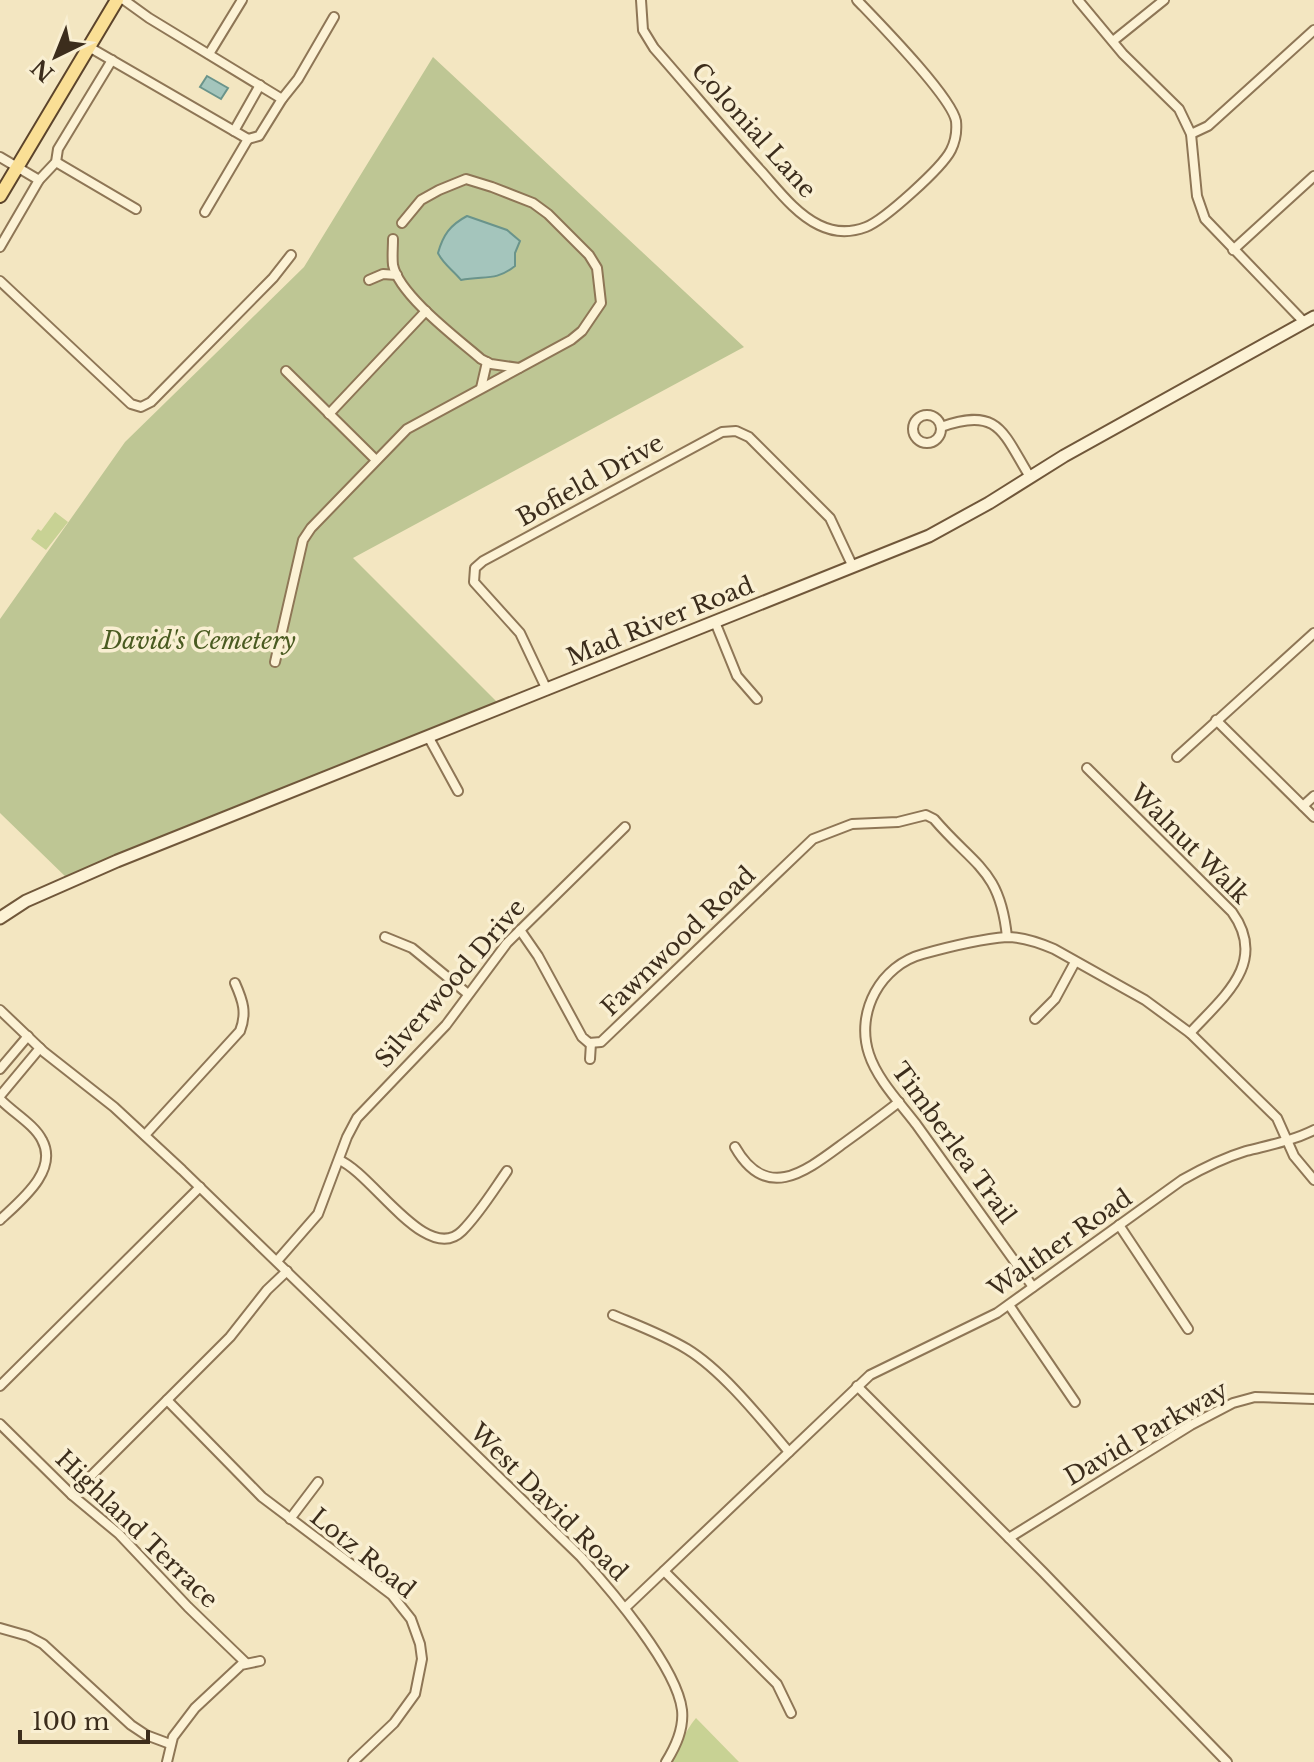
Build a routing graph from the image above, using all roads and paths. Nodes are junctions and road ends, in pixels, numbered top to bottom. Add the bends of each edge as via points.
1 (117, 0) edge
2 (124, 0) edge
3 (147, 0) edge
4 (242, 0) edge
5 (641, 0) edge
6 (857, 0) edge
7 (1078, 0) edge
8 (1164, 0) edge
9 (141, 11) junction
10 (334, 17) dead end
11 (1314, 30) edge
12 (1113, 41) junction
13 (89, 47) junction
14 (209, 54) junction
15 (112, 60) junction
16 (260, 85) junction
17 (282, 99) junction
18 (234, 131) junction
19 (1191, 134) junction
20 (248, 139) junction
21 (0, 157) edge
22 (56, 162) junction
23 (17, 167) junction
24 (1314, 176) edge
25 (39, 180) junction
26 (0, 196) edge
27 (136, 209) dead end
28 (205, 212) dead end
29 (402, 223) dead end
30 (393, 239) dead end
31 (0, 247) edge
32 (1233, 250) junction
33 (291, 255) dead end
34 (397, 275) junction
35 (369, 280) dead end
36 (0, 281) edge
37 (426, 311) junction
38 (1309, 320) edge
39 (487, 362) junction
40 (519, 368) junction
41 (286, 371) dead end
42 (481, 388) junction
43 (329, 414) junction
44 (941, 427) dead end
45 (376, 460) junction
46 (1030, 477) junction
47 (853, 567) junction
48 (715, 622) junction
49 (1314, 633) edge
50 (275, 662) dead end
51 (547, 690) junction
52 (757, 699) dead end
53 (1216, 720) junction
54 (429, 738) junction
55 (1177, 757) dead end
56 (1087, 768) dead end
57 (458, 791) dead end
58 (1314, 796) edge
59 (1303, 806) junction
60 (1314, 817) edge
61 (625, 827) dead end
62 (1, 917) edge
63 (520, 930) junction
64 (385, 937) dead end
65 (1007, 937) junction
66 (1075, 962) junction
67 (235, 983) dead end
68 (468, 994) junction
69 (0, 1010) edge
70 (1035, 1019) dead end
71 (1190, 1033) junction
72 (28, 1036) junction
73 (591, 1043) junction
74 (40, 1048) junction
75 (590, 1059) dead end
76 (0, 1069) edge
77 (0, 1098) edge
78 (899, 1102) junction
79 (1314, 1130) edge
80 (145, 1135) junction
81 (1289, 1141) junction
82 (735, 1147) dead end
83 (339, 1160) junction
84 (507, 1171) dead end
85 (1314, 1180) edge
86 (200, 1187) junction
87 (0, 1220) edge
88 (1119, 1225) junction
89 (277, 1261) junction
90 (287, 1271) junction
91 (1033, 1287) junction
92 (1009, 1305) junction
93 (613, 1315) dead end
94 (1188, 1329) dead end
95 (0, 1386) edge
96 (857, 1386) junction
97 (1314, 1399) edge
98 (167, 1400) junction
99 (1075, 1402) dead end
100 (0, 1424) edge
101 (789, 1452) junction
102 (318, 1482) dead end
103 (72, 1495) junction
104 (290, 1519) junction
105 (1009, 1538) junction
106 (664, 1571) junction
107 (625, 1608) junction
108 (0, 1628) edge
109 (260, 1661) dead end
110 (246, 1663) junction
111 (791, 1713) dead end
112 (170, 1744) junction
113 (167, 1762) edge
114 (353, 1762) edge
115 (666, 1762) edge
116 (1227, 1762) edge

1 - 13 main road
2 - 9 street
3 - 9 street
4 - 14 street
5 - 6 street, Colonial Lane via 643,30 654,48 747,155 801,213 842,231 866,227 893,208 947,157 956,131 953,113 939,90
7 - 12 street
8 - 12 street
9 - 14 street
10 - 17 street
11 - 19 street via 1208,126
12 - 19 street via 1170,97
13 - 15 street
13 - 23 main road
14 - 16 street
15 - 18 street
15 - 22 street via 58,149
16 - 17 street
16 - 18 street
17 - 20 street via 259,136
18 - 20 street
19 - 32 street via 1197,196 1205,219
20 - 28 street
21 - 23 street
22 - 25 street
22 - 27 street
23 - 25 street
23 - 26 main road
24 - 32 street
25 - 31 street
29 - 40 street via 421,200 466,179 533,203 589,255 597,268 601,303 571,340
30 - 34 street
32 - 38 street
33 - 36 street via 141,407 131,404
34 - 35 street
34 - 37 street
37 - 39 street
37 - 43 street
38 - 46 street, Mad River Road
39 - 40 street
39 - 42 street
40 - 42 street
41 - 43 street
42 - 45 street via 407,429
43 - 45 street
44 - 46 street via 963,419 991,422
45 - 50 street via 303,540
46 - 47 street, Mad River Road via 947,527
47 - 48 street, Mad River Road
47 - 51 street, Bofield Drive via 830,518 749,437 732,431 711,437 483,561 473,572 474,582 520,633
48 - 51 street, Mad River Road
48 - 52 street via 737,676
49 - 53 street
51 - 54 street, Mad River Road
53 - 55 street
53 - 59 street
54 - 57 street
54 - 62 street, Mad River Road via 70,881
56 - 71 street, Walnut Walk via 1232,912 1242,929 1246,952 1240,974
58 - 59 street
59 - 60 street
61 - 63 street, Silverwood Drive
63 - 68 street, Silverwood Drive
63 - 73 street, Fawnwood Road via 582,1037
64 - 68 street via 412,948
65 - 66 street, Timberlea Trail via 1041,944
65 - 73 street, Fawnwood Road via 993,881 930,816 852,824 803,846 605,1039
65 - 78 street, Timberlea Trail via 912,957 875,991 867,1013 866,1042 875,1067
66 - 70 street via 1055,999
66 - 71 street, Timberlea Trail via 1145,1000
67 - 80 street via 244,1002 240,1031
68 - 83 street, Silverwood Drive via 435,1038 357,1118
69 - 72 street, West David Road
71 - 81 street, Timberlea Trail via 1264,1103
72 - 74 street, West David Road
72 - 76 street
73 - 75 street
74 - 77 street
74 - 80 street, West David Road
77 - 87 street via 40,1136 46,1160 33,1186
78 - 82 street via 794,1176 758,1173
78 - 91 street, Timberlea Trail
79 - 81 street, Walther Road
80 - 86 street, West David Road
81 - 85 street, Timberlea Trail
81 - 88 street, Walther Road via 1202,1168
83 - 84 street via 425,1235 440,1240 462,1231
83 - 89 street, Silverwood Drive via 318,1214
86 - 89 street, West David Road
86 - 95 street
88 - 91 street, Walther Road
88 - 94 street
89 - 90 street, West David Road
90 - 98 street
90 - 107 street, West David Road via 581,1557
91 - 92 street, Walther Road
92 - 96 street, Walther Road via 881,1368
92 - 99 street
93 - 101 street via 699,1358
96 - 101 street, West David Road
96 - 105 street
97 - 105 street, David Parkway via 1255,1397 1233,1403
98 - 103 street
98 - 104 street, Lotz Road via 246,1483
100 - 103 street, Highland Terrace
101 - 106 street, West David Road
102 - 104 street
103 - 110 street, Highland Terrace via 119,1534
104 - 114 street, Lotz Road via 392,1595 411,1619 420,1644 420,1676 412,1700
105 - 116 street
106 - 107 street, West David Road
106 - 111 street via 777,1684
107 - 115 street via 680,1700 682,1724
108 - 112 street via 43,1644 131,1725
109 - 110 street
110 - 112 street via 195,1708
112 - 113 street

